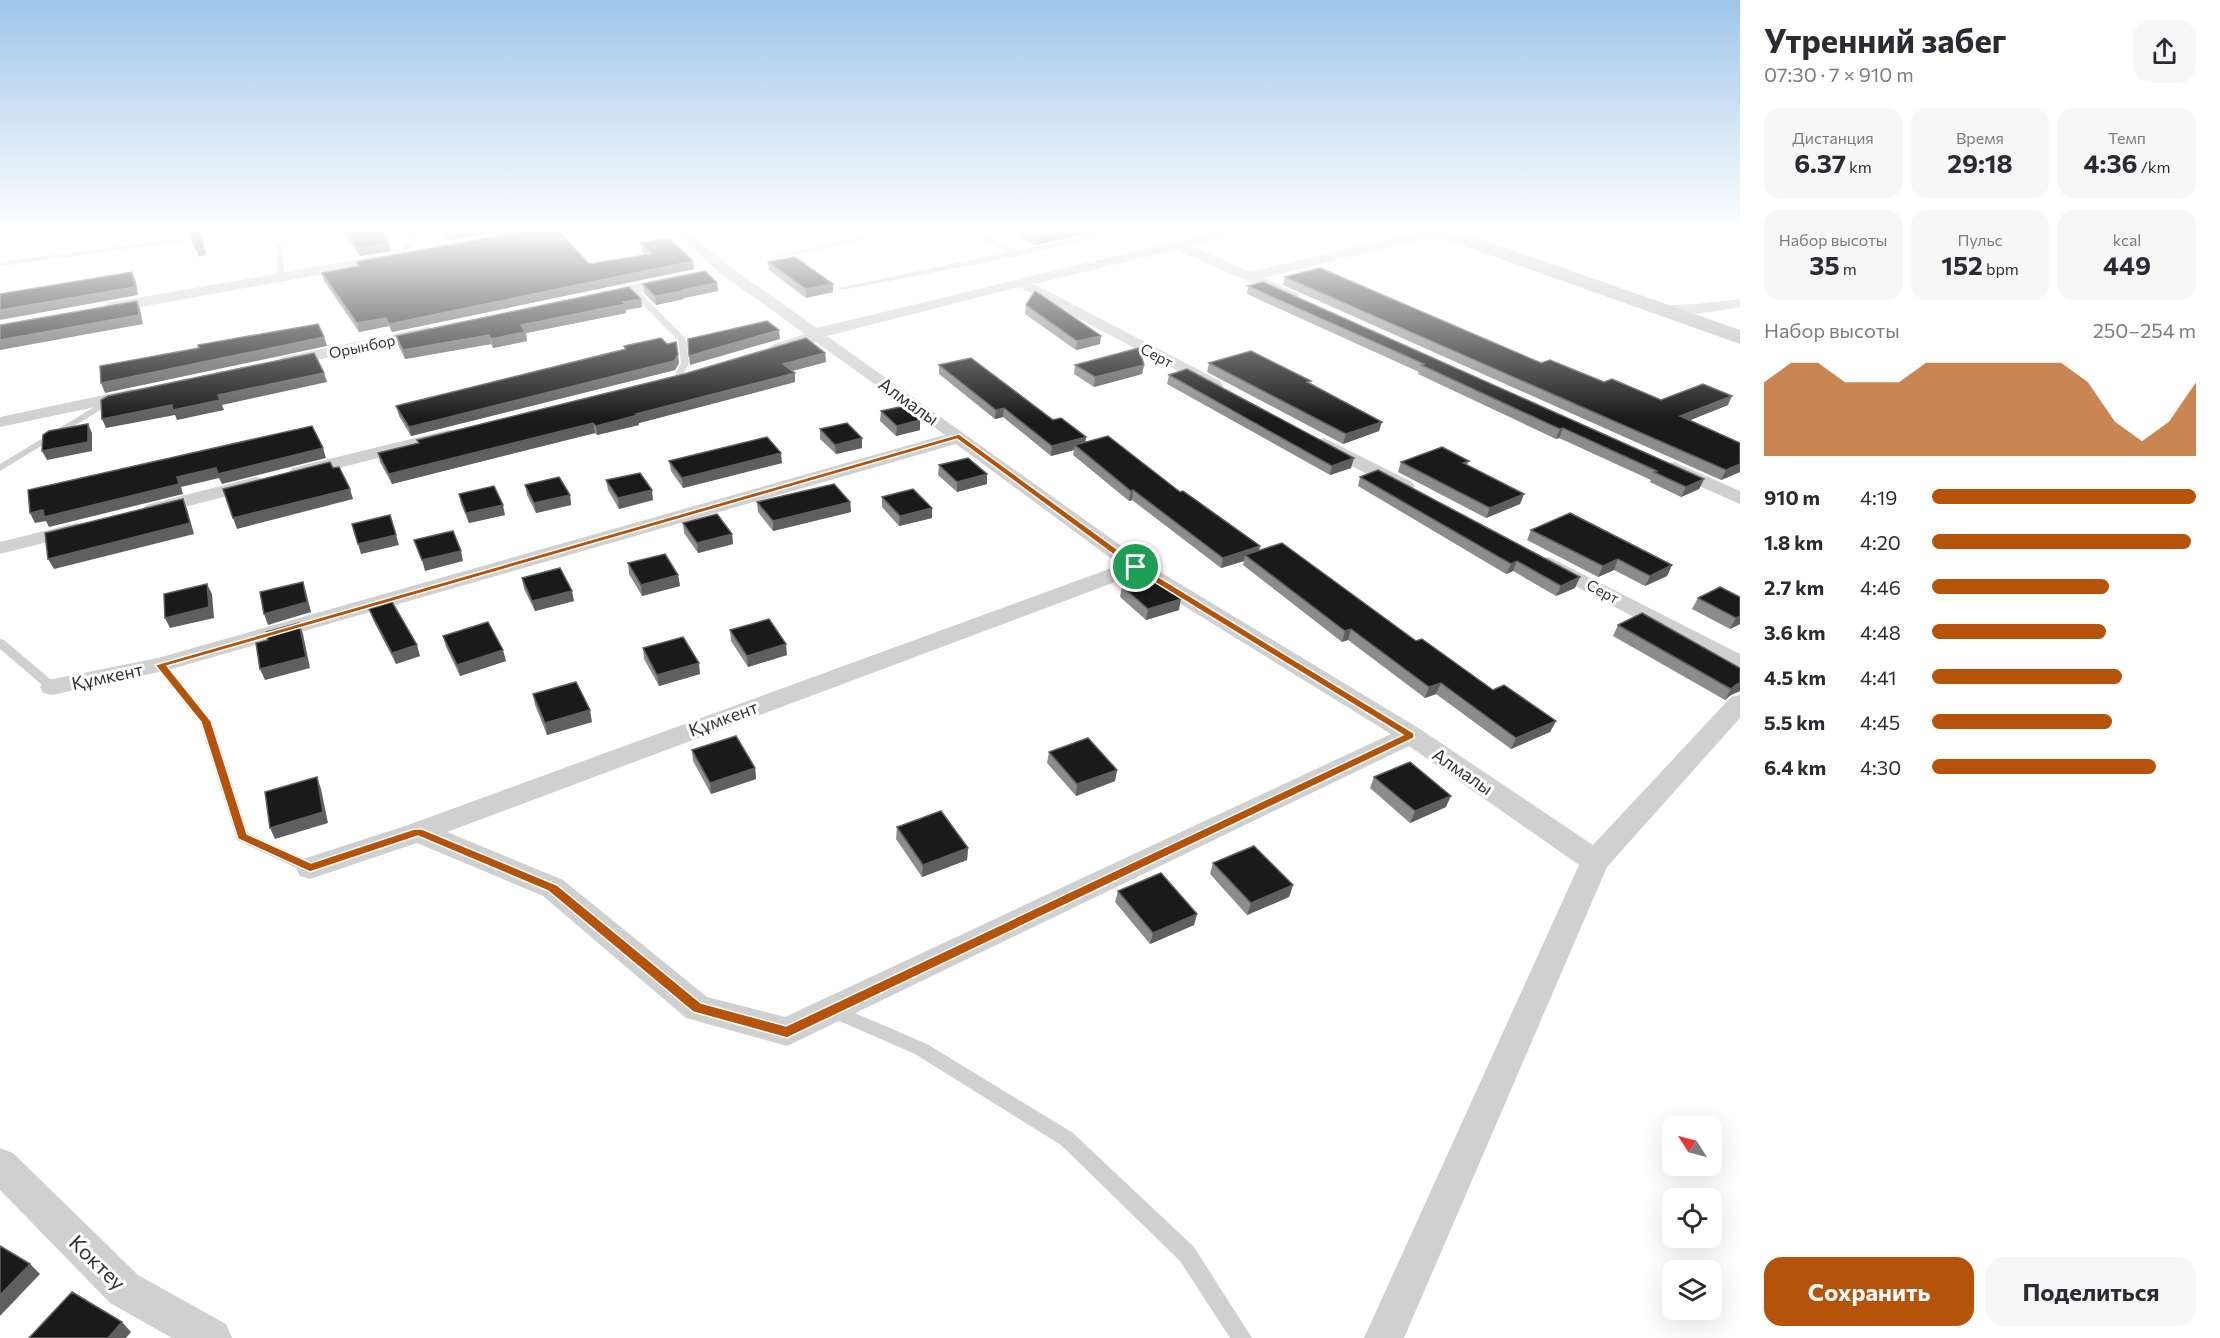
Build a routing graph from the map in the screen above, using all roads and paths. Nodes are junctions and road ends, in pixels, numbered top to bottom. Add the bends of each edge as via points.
1 (191, 293) edge
2 (609, 293) edge
3 (636, 293) edge
4 (758, 293) edge
5 (973, 293) edge
6 (1042, 293) edge
7 (1285, 293) edge
8 (1617, 293) edge
9 (586, 298) edge
10 (1303, 302) edge
11 (1740, 303) edge
12 (94, 310) edge
13 (1665, 310) junction
14 (448, 328) edge
15 (815, 335) junction
16 (1740, 337) edge
17 (759, 354) edge
18 (264, 366) edge
19 (701, 370) edge
20 (672, 378) joint
21 (149, 391) edge
22 (1232, 394) edge
23 (114, 398) junction
24 (0, 422) edge
25 (460, 432) edge
26 (1306, 434) edge
27 (959, 436) junction
28 (1664, 464) edge
29 (0, 468) edge
30 (1422, 496) edge
31 (1740, 498) edge
32 (138, 513) edge
33 (92, 525) edge
34 (0, 548) edge
35 (1528, 552) edge
36 (1136, 567) junction
37 (0, 643) edge
38 (1740, 664) edge
39 (160, 665) junction
40 (52, 687) joint
41 (1740, 703) edge
42 (1411, 735) junction
43 (418, 832) junction
44 (1595, 861) junction
45 (310, 868) joint
46 (834, 1010) junction
47 (0, 1165) edge
48 (212, 1338) edge
49 (1242, 1338) edge
50 (1384, 1338) edge

1 - 12 street
2 - 9 street
3 - 20 lane via 682,339 685,363
4 - 15 street, Алмалы
5 - 15 street
6 - 22 street, Серт
7 - 10 street
8 - 13 main road
11 - 13 street
13 - 16 main road
14 - 18 street, Орынбор
15 - 17 street
15 - 27 street, Алмалы
19 - 20 street
21 - 23 street
23 - 24 street
23 - 29 lane
25 - 32 street
26 - 30 street
27 - 36 street, Алмалы
27 - 39 street, Құмкент
28 - 31 street
33 - 34 street
35 - 38 street, Серт
36 - 42 street, Алмалы
36 - 43 street, Құмкент
37 - 40 lane
39 - 40 street, Құмкент
39 - 45 lane via 206,721 242,836
41 - 44 street
42 - 44 street, Алмалы
42 - 46 street
43 - 45 street, Құмкент
43 - 46 street via 553,888 698,1008 787,1032
44 - 50 street
46 - 49 lane via 921,1049 1067,1139 1187,1254
47 - 48 street, Коктеу via 124,1289

